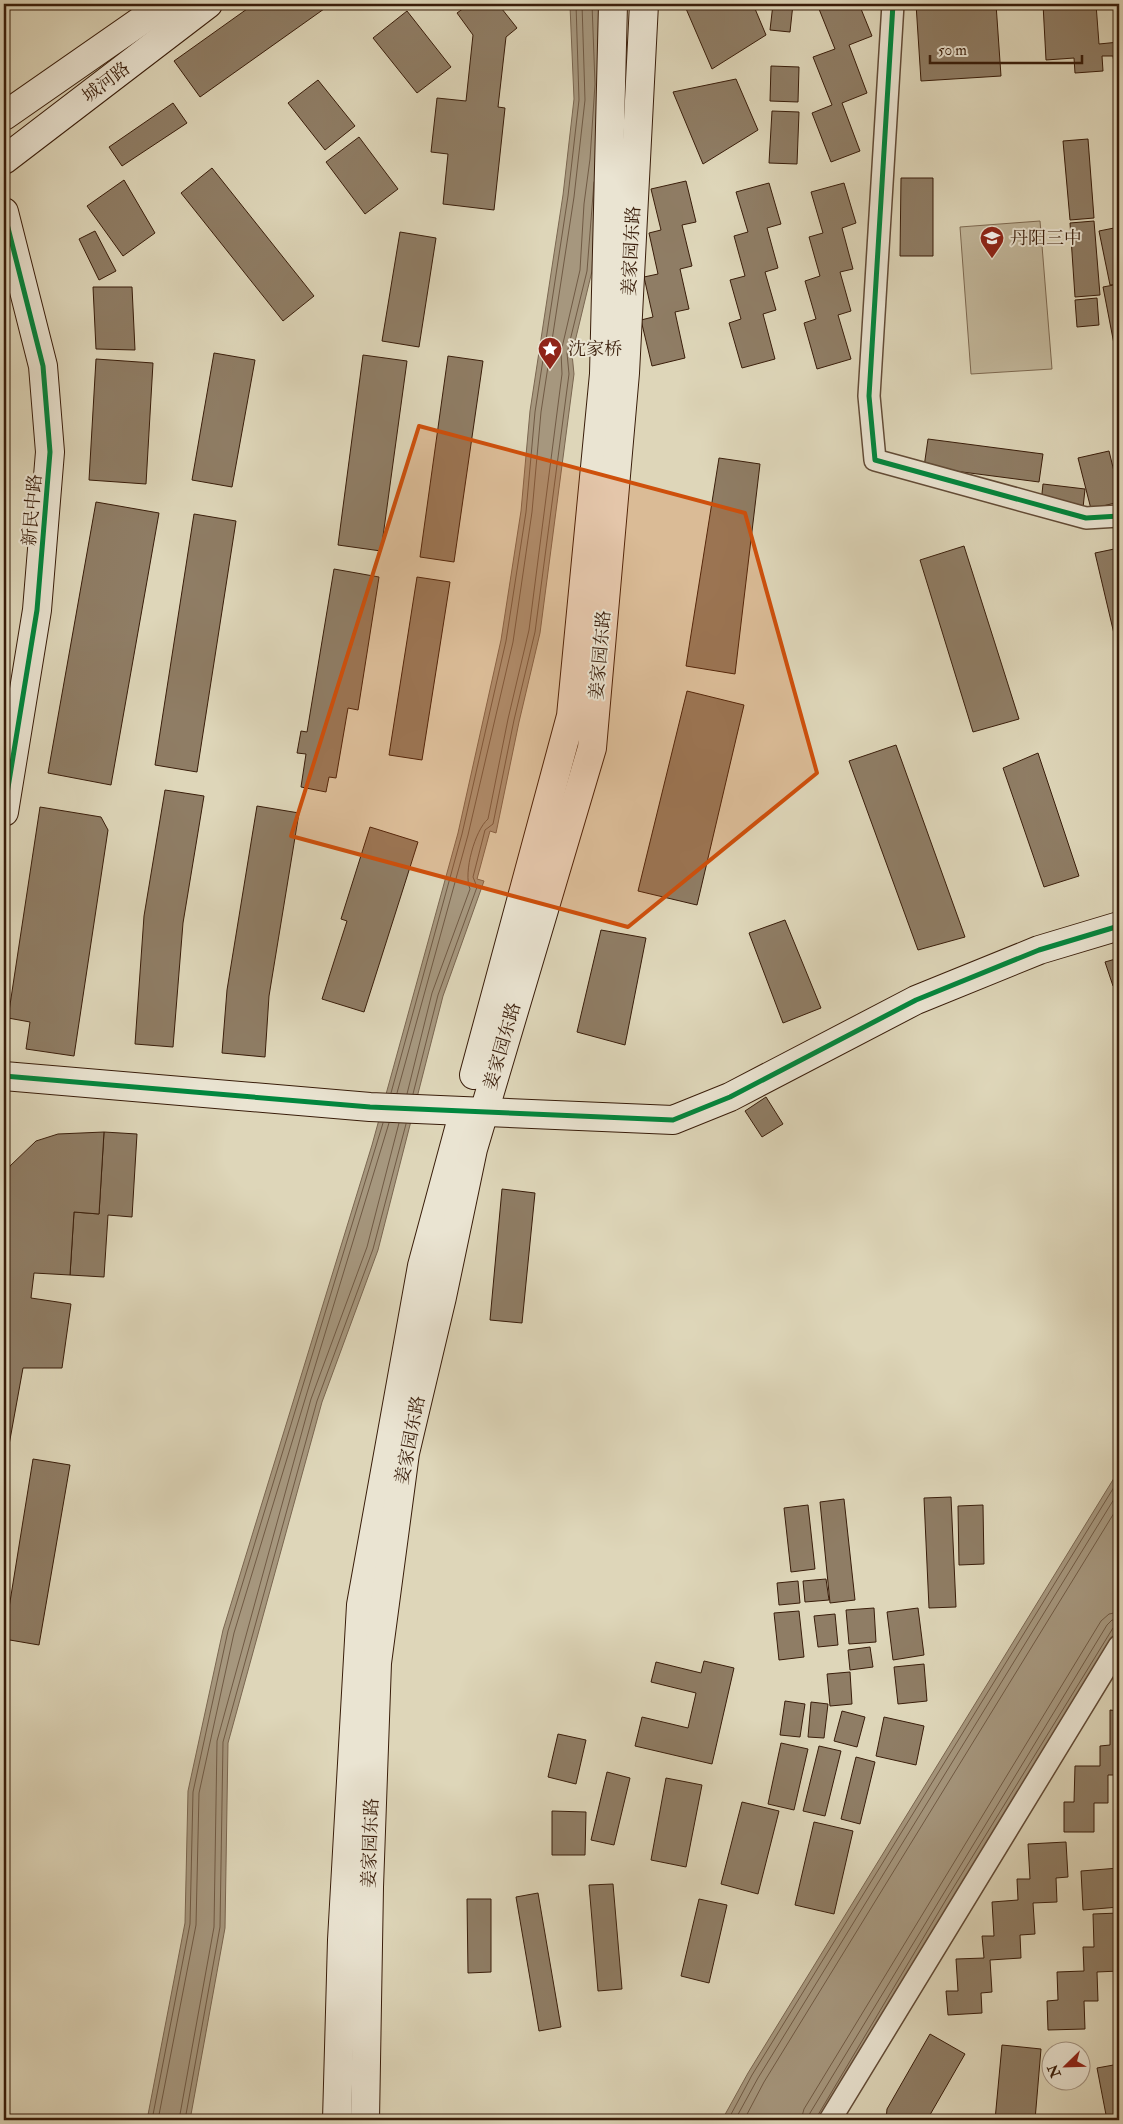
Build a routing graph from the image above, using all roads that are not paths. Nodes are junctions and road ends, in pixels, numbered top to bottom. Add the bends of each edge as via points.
1 (165, 4) edge
2 (208, 4) edge
3 (613, 4) edge
4 (644, 4) edge
5 (893, 4) edge
6 (4, 116) edge
7 (4, 160) edge
8 (4, 212) edge
9 (1119, 516) edge
10 (4, 812) edge
11 (1119, 926) edge
12 (4, 1076) edge
13 (473, 1112) junction
14 (1119, 1646) edge
15 (337, 2120) edge
16 (366, 2120) edge
17 (830, 2120) edge

1 - 6 main road, 城河路
2 - 7 main road, 城河路
3 - 13 main road, 姜家园东路 via 604,374 570,716
4 - 13 main road, 姜家园东路 via 625,373 592,748
5 - 9 street via 869,396 875,460 1086,518
8 - 10 main road, 新民中路 via 42,366 50,452 37,610
11 - 13 main road via 1039,950 916,1000 730,1097 673,1120
12 - 13 main road via 370,1107
13 - 15 main road, 姜家园东路 via 422,1266 361,1605 342,1940
13 - 16 main road, 姜家园东路 via 405,1453 377,1663 369,1887
14 - 17 street

